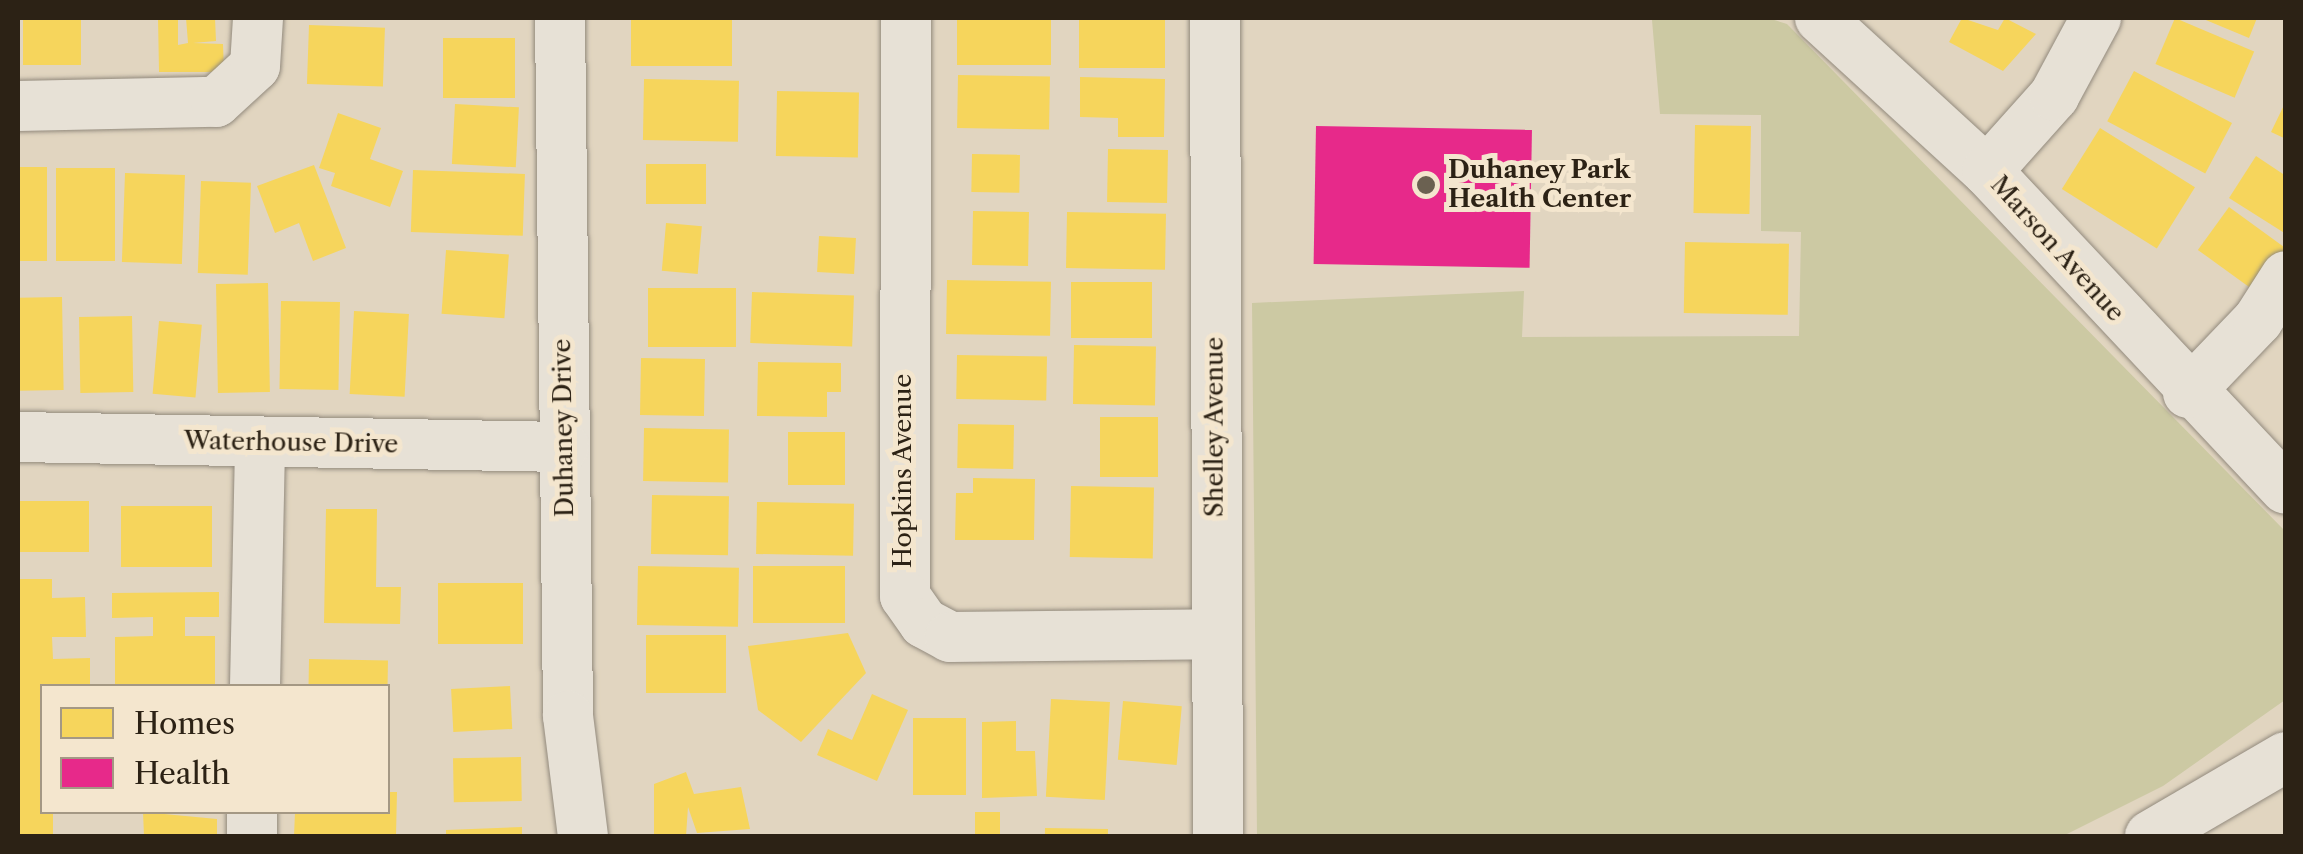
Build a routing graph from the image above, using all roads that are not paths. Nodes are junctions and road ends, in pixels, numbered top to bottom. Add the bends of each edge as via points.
1 (258, 18) edge
2 (560, 18) edge
3 (906, 18) edge
4 (1214, 18) edge
5 (1820, 18) edge
6 (2096, 18) edge
7 (18, 106) edge
8 (1987, 171) junction
9 (2286, 276) edge
10 (2188, 393) junction
11 (18, 438) edge
12 (260, 444) junction
13 (564, 447) junction
14 (2286, 489) edge
15 (1216, 634) junction
16 (255, 684) edge
17 (2286, 756) edge
18 (584, 836) edge
19 (1218, 836) edge
20 (2150, 836) edge

1 - 7 street via 255,66 216,102
2 - 13 street, Duhaney Drive
3 - 15 street, Hopkins Avenue via 906,596 924,623 950,637
4 - 15 street, Shelley Avenue
5 - 8 street, Marson Avenue
6 - 8 street via 2054,96
8 - 10 street, Marson Avenue
9 - 10 street via 2258,320
10 - 14 street, Marson Avenue
11 - 12 street, Waterhouse Drive
12 - 13 street, Waterhouse Drive
12 - 16 street
13 - 18 street, Duhaney Drive via 568,716
15 - 19 street, Shelley Avenue
17 - 20 street

